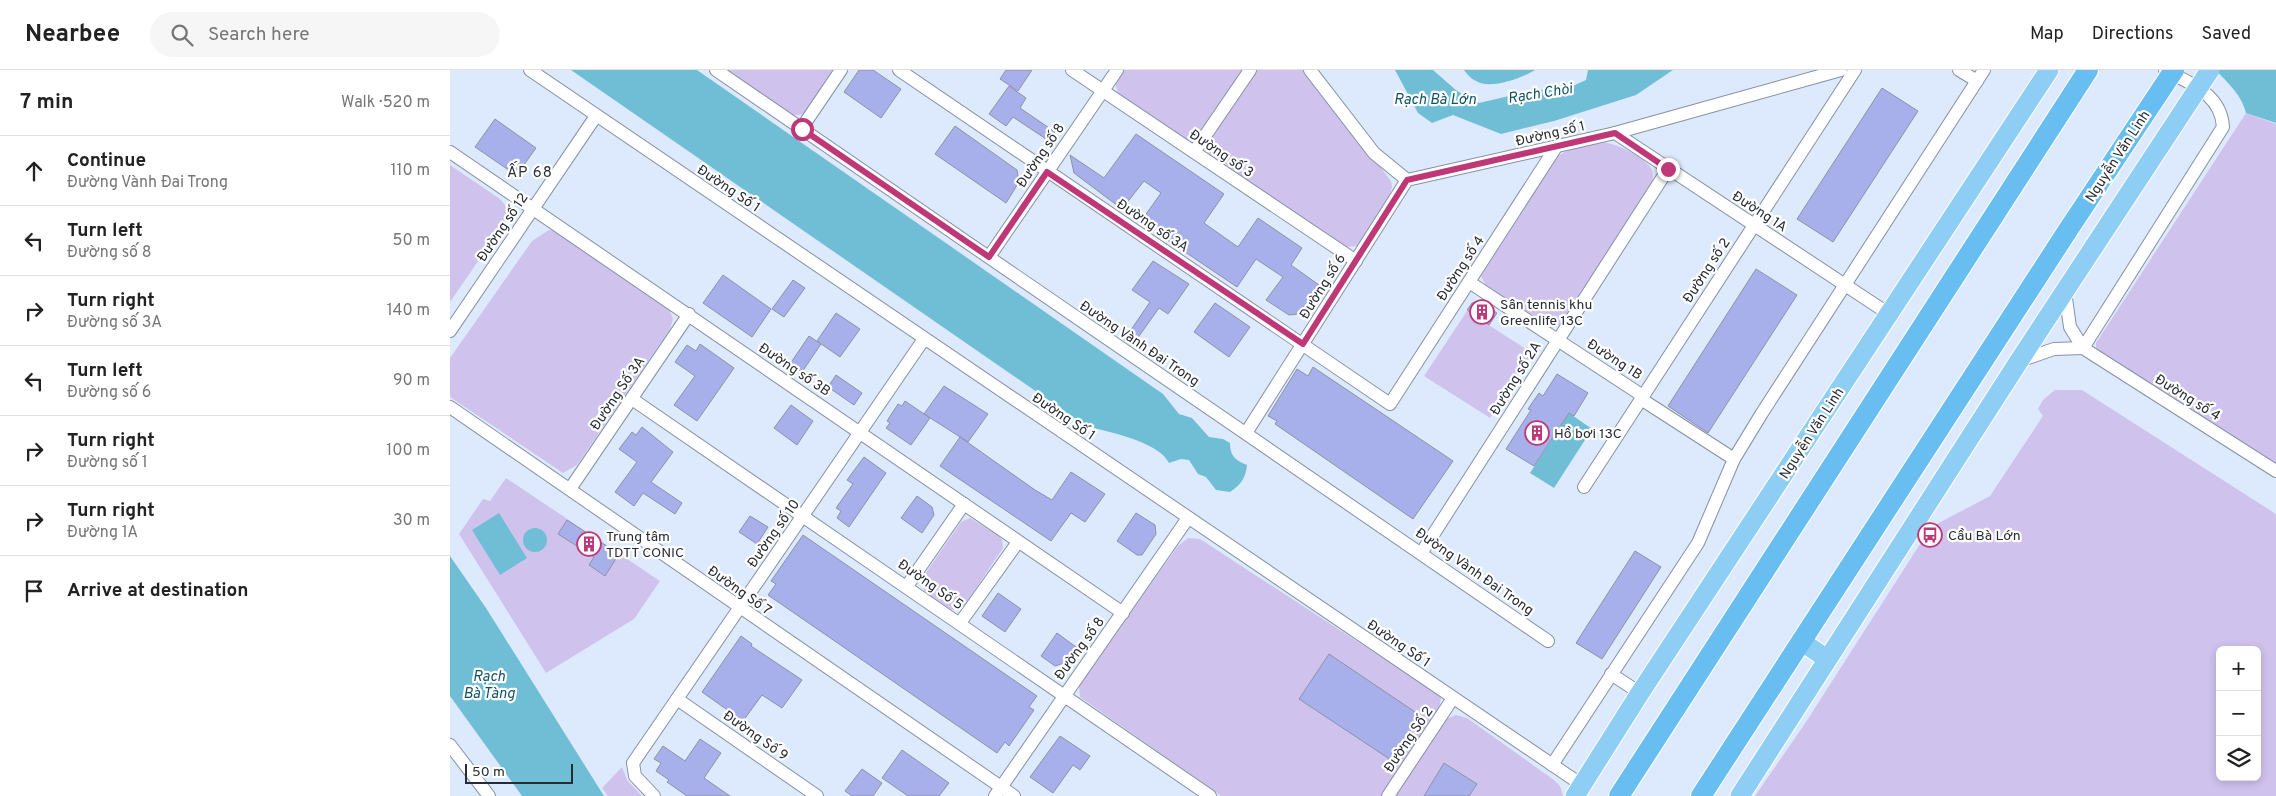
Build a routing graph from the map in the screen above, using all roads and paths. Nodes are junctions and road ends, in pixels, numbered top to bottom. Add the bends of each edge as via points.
1 (530, 70) edge
2 (716, 70) edge
3 (842, 70) edge
4 (899, 70) edge
5 (1072, 70) edge
6 (1117, 70) edge
7 (1250, 70) edge
8 (1310, 70) edge
9 (1841, 70) edge
10 (1855, 70) edge
11 (1959, 70) edge
12 (1984, 70) edge
13 (2049, 70) edge
14 (2088, 70) edge
15 (2165, 70) edge
16 (2174, 70) edge
17 (2210, 70) edge
18 (1976, 81) junction
19 (1103, 91) junction
20 (596, 116) junction
21 (802, 129) junction
22 (1615, 133) junction
23 (1556, 147) junction
24 (450, 152) edge
25 (1194, 152) junction
26 (1668, 169) junction
27 (1047, 172) junction
28 (1407, 180) junction
29 (533, 209) junction
30 (1754, 224) junction
31 (989, 257) junction
32 (1356, 261) junction
33 (1469, 282) junction
34 (1844, 284) junction
35 (2065, 291) junction
36 (689, 314) junction
37 (1889, 314) junction
38 (450, 331) edge
39 (924, 339) junction
40 (1557, 340) junction
41 (1303, 344) junction
42 (2083, 348) junction
43 (2019, 361) junction
44 (1642, 397) junction
45 (632, 400) junction
46 (1390, 404) joint
47 (450, 407) edge
48 (862, 432) junction
49 (1246, 434) junction
50 (1734, 459) junction
51 (2276, 471) edge
52 (1584, 487) dead end
53 (570, 489) junction
54 (964, 504) junction
55 (804, 516) junction
56 (1188, 518) junction
57 (1018, 542) junction
58 (1422, 552) junction
59 (907, 586) junction
60 (739, 608) junction
61 (1123, 613) junction
62 (960, 623) junction
63 (1548, 640) dead end
64 (1801, 641) junction
65 (1828, 659) junction
66 (1611, 674) junction
67 (1640, 693) junction
68 (1063, 696) junction
69 (1453, 698) junction
70 (677, 699) junction
71 (450, 745) edge
72 (1552, 765) junction
73 (1579, 790) edge
74 (998, 792) edge
75 (489, 796) edge
76 (654, 796) edge
77 (817, 796) edge
78 (1014, 796) edge
79 (1210, 796) edge
80 (1388, 796) edge
81 (1620, 796) edge
82 (1700, 796) edge
83 (1740, 796) edge

1 - 20 street, Đường Số 1
2 - 21 street, Đường Vành Đai Trong
3 - 21 street
4 - 27 street, Đường số 3A
5 - 19 street, Đường số 3
6 - 19 street, Đường số 8
7 - 25 street
8 - 28 street via 1374,153
9 - 22 street, Đường số 1
10 - 30 street, Đường số 2
11 - 18 street
12 - 18 street
13 - 37 main road, Nguyễn Văn Linh
14 - 81 highway
15 - 42 street via 2207,92 2222,116 2223,127
16 - 64 highway, Nguyễn Văn Linh, bridge
17 - 35 main road, bridge
18 - 34 street
19 - 25 street, Đường số 3
19 - 27 street, Đường số 8
20 - 29 street, Đường số 12
20 - 39 street, Đường Số 1
21 - 31 street, Đường Vành Đai Trong
22 - 23 street, Đường số 1
22 - 26 street, Đường 1A
23 - 28 street, Đường số 1
23 - 33 street, Đường số 4
24 - 29 street, Đường số 3B
25 - 32 street, Đường số 3
26 - 30 street, Đường 1A
26 - 40 street, Đường số 2A
27 - 31 street, Đường số 8
27 - 41 street, Đường số 3A
28 - 32 street, Đường số 6
29 - 36 street, Đường số 3B
29 - 38 street, Đường số 12
30 - 34 street, Đường 1A
30 - 44 street, Đường số 2
31 - 49 street, Đường Vành Đai Trong
32 - 41 street, Đường số 6
33 - 40 street, Đường 1B
33 - 46 street, Đường số 4
34 - 37 street, Đường 1A
34 - 50 street
35 - 42 street, Đường số 4 via 2070,327
35 - 43 main road
36 - 45 street, Đường Số 3A
36 - 48 street, Đường số 3B
37 - 67 main road, Nguyễn Văn Linh
39 - 48 street, Đường số 10
39 - 56 street, Đường Số 1
40 - 44 street, Đường 1B
40 - 58 street, Đường số 2A
41 - 46 street, Đường số 3A
41 - 49 street, Đường số 6
42 - 43 street via 2054,349
42 - 51 street, Đường số 4
43 - 65 main road
44 - 50 street, Đường 1B
44 - 52 street, Đường số 2
45 - 53 street, Đường Số 3A
45 - 55 street, Đường Số 5
47 - 53 street, Đường Số 7
48 - 54 street, Đường số 3B
48 - 55 street, Đường số 10
49 - 58 street, Đường Vành Đai Trong
50 - 66 street via 1698,543
53 - 60 street, Đường Số 7
54 - 57 street, Đường số 3B
54 - 59 street
55 - 59 street, Đường Số 5
55 - 60 street, Đường số 10
56 - 61 street, Đường số 8
56 - 69 street, Đường Số 1
57 - 61 street, Đường số 3B
57 - 62 street
58 - 63 street, Đường Vành Đai Trong
59 - 62 street, Đường Số 5
60 - 70 street, Đường số 10
60 - 74 street, Đường Số 7
61 - 68 street, Đường số 8
62 - 68 street, Đường Số 5
64 - 65 main road
64 - 82 highway, Nguyễn Văn Linh
65 - 83 main road
66 - 67 street
66 - 72 street
67 - 73 main road, Nguyễn Văn Linh
68 - 74 street, Đường số 8
68 - 79 street, Đường Số 5
69 - 72 street, Đường Số 1
69 - 80 street, Đường Số 2
70 - 76 street, Đường số 10 via 632,769
70 - 77 street, Đường Số 9
71 - 75 street
72 - 73 street, Đường Số 1
74 - 78 street, Đường Số 7

